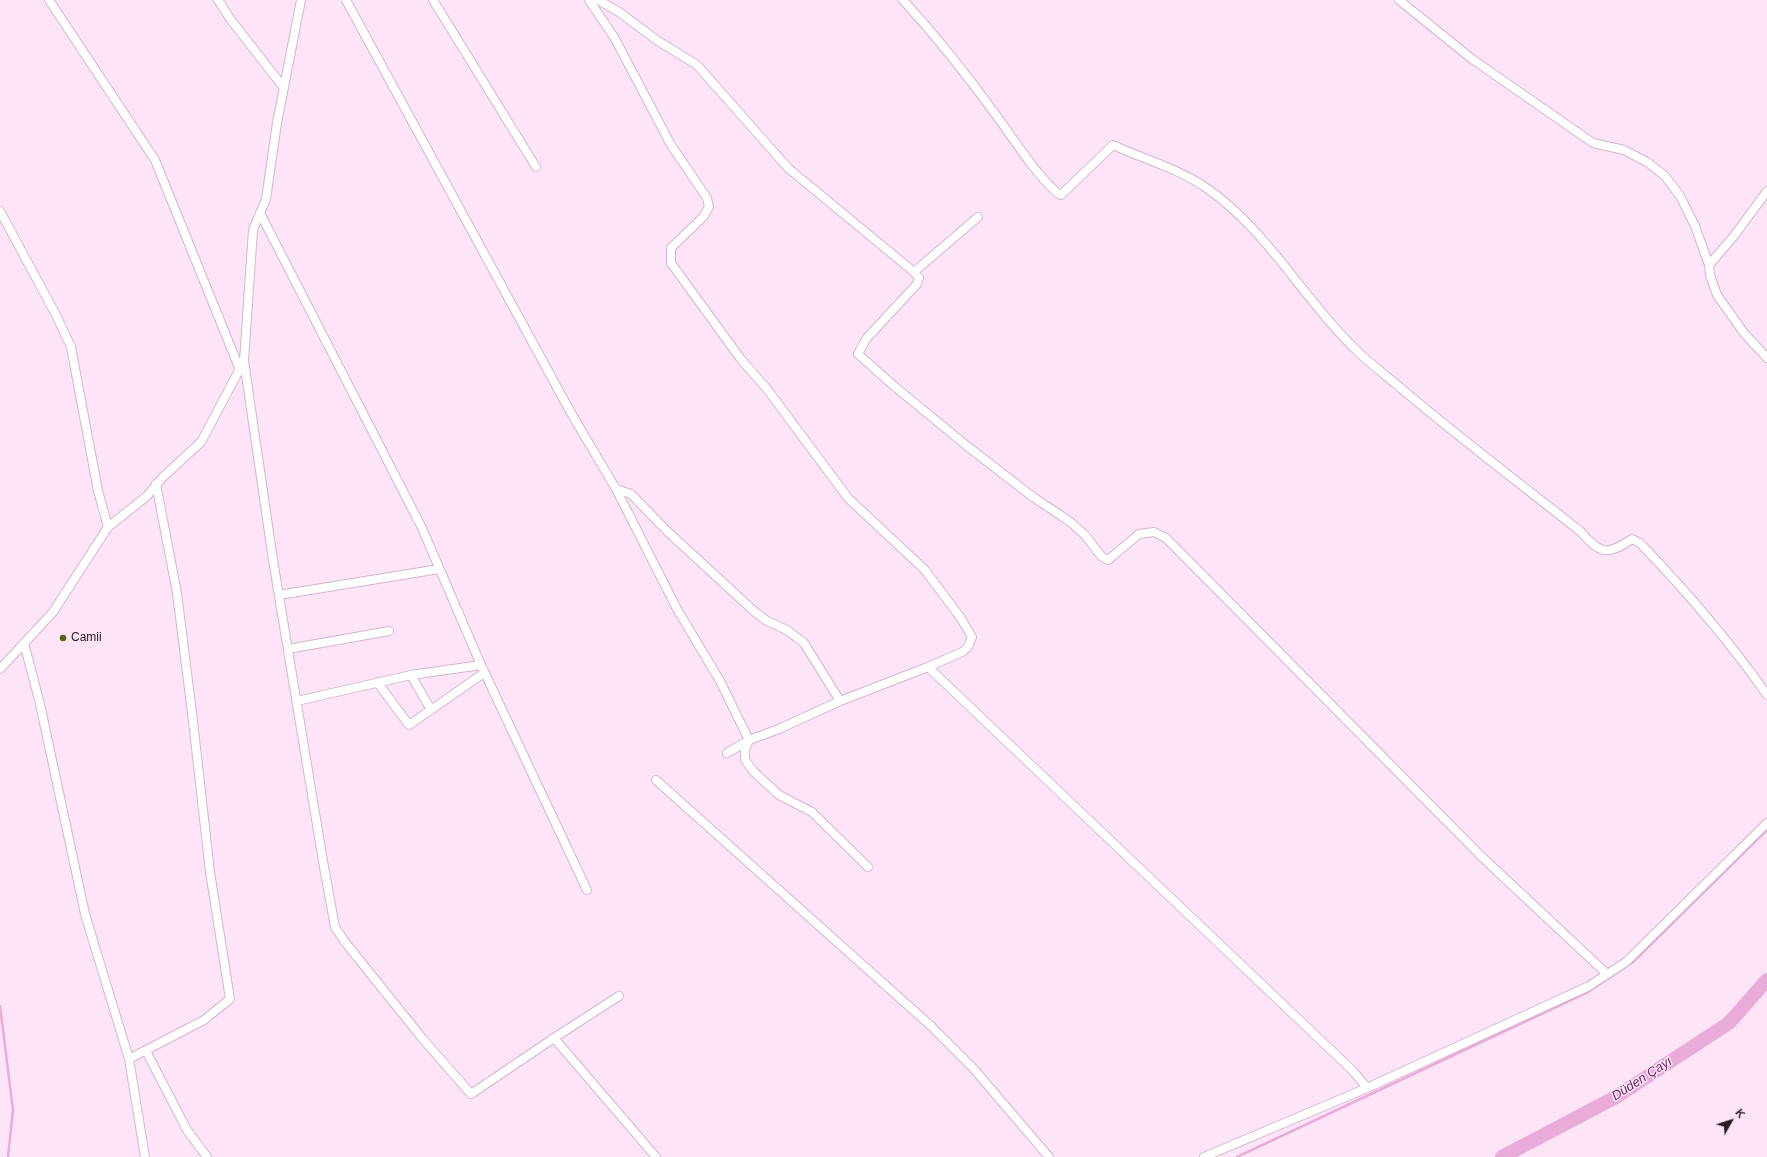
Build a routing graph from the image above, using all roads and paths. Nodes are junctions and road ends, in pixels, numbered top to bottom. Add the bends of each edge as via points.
1 (49, 0) edge
2 (218, 0) edge
3 (301, 0) edge
4 (346, 0) edge
5 (433, 0) edge
6 (589, 0) edge
7 (598, 0) edge
8 (903, 0) edge
9 (1399, 0) edge
10 (284, 88) junction
11 (536, 167) dead end
12 (1767, 191) edge
13 (0, 211) edge
14 (260, 213) junction
15 (978, 217) dead end
16 (1709, 265) junction
17 (914, 272) junction
18 (1767, 358) edge
19 (244, 361) junction
20 (240, 370) junction
21 (156, 484) junction
22 (616, 489) junction
23 (108, 528) junction
24 (439, 569) junction
25 (279, 595) junction
26 (389, 631) dead end
27 (24, 643) junction
28 (288, 649) junction
29 (481, 665) junction
30 (928, 667) junction
31 (0, 669) edge
32 (484, 673) junction
33 (411, 675) junction
34 (377, 682) junction
35 (1767, 695) edge
36 (840, 700) junction
37 (297, 701) junction
38 (431, 710) junction
39 (749, 740) junction
40 (727, 753) dead end
41 (656, 780) dead end
42 (1767, 823) edge
43 (868, 867) dead end
44 (587, 890) dead end
45 (1607, 974) junction
46 (619, 996) dead end
47 (554, 1038) junction
48 (146, 1050) junction
49 (129, 1059) junction
50 (1366, 1088) junction
51 (145, 1157) edge
52 (207, 1157) edge
53 (656, 1157) edge
54 (1049, 1157) edge
55 (1204, 1157) edge

1 - 20 street via 154,160
2 - 10 street
3 - 10 street
4 - 22 street via 571,413
5 - 11 street
6 - 30 street via 618,44 671,145 707,198 709,207 703,217 671,248 671,263 740,358 767,389 848,498 925,570 972,637 968,647 962,652
7 - 17 street via 697,65 788,168
8 - 35 street via 995,113 1032,166 1056,192 1061,195 1113,145 1168,167 1205,187 1238,214 1329,322 1356,350 1459,438 1602,550 1616,550 1632,539 1640,543 1676,580 1721,633
9 - 16 street via 1472,59 1593,143 1624,150 1647,162 1665,176 1683,202 1695,226
10 - 14 street via 266,199
12 - 16 street
13 - 23 street via 71,347 98,491
14 - 19 street via 253,230
14 - 24 street via 422,528
15 - 17 street
16 - 18 street via 1717,295
17 - 45 street via 919,278 917,284 866,339 858,354 967,446 1069,521 1085,535 1101,556 1108,560 1139,534 1154,532 1166,538 1482,857
19 - 20 street
19 - 25 street
20 - 21 street via 201,442
21 - 23 street via 147,496
21 - 48 street via 177,593 210,872 230,999 204,1020
22 - 36 street via 631,494 668,532 755,612 797,636 812,654
22 - 39 street via 677,609 720,682
23 - 27 street via 53,612
24 - 25 street
24 - 29 street
25 - 28 street
26 - 28 street
27 - 31 street
27 - 49 street via 40,704 85,914
28 - 37 street
29 - 32 street
29 - 33 street
30 - 36 street
30 - 50 street via 1353,1071
32 - 38 street
32 - 44 street
33 - 34 street
33 - 38 street
34 - 37 street
34 - 38 street via 409,725
36 - 39 street via 779,730
37 - 47 street via 335,927 345,942 471,1094
39 - 40 street
39 - 43 street via 745,760 754,772 779,794 812,812
41 - 54 street via 931,1026 973,1068
42 - 45 street via 1626,962
45 - 50 street via 1589,986
46 - 47 street
47 - 53 street
48 - 49 street
48 - 52 street via 187,1130
49 - 51 street
50 - 55 street

